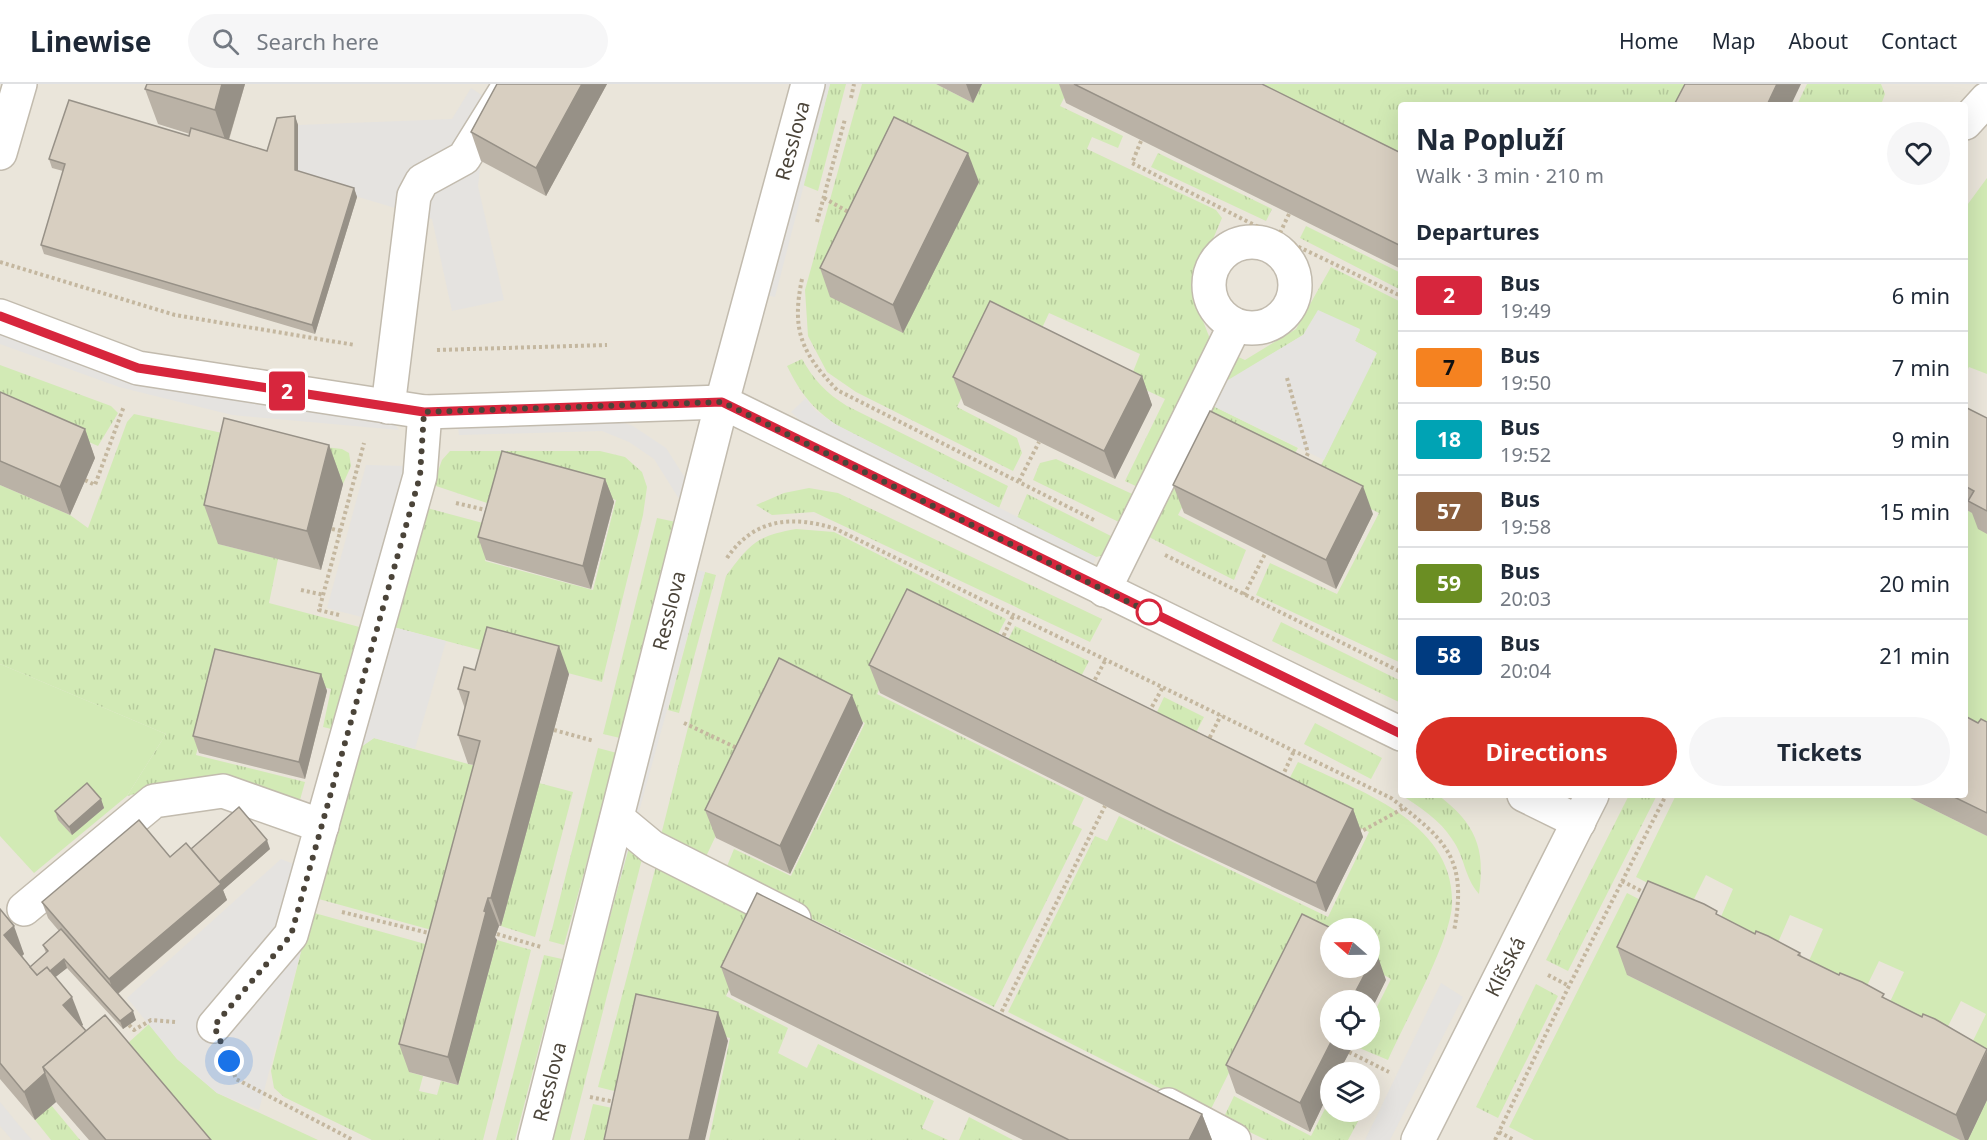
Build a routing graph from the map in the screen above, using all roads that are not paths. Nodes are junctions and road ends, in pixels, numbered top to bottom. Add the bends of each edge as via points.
1 (20, 84) edge
2 (510, 84) edge
3 (808, 84) edge
4 (1964, 84) edge
5 (1987, 98) edge
6 (1968, 120) edge
7 (0, 153) edge
8 (0, 316) edge
9 (1235, 326) junction
10 (722, 402) junction
11 (388, 407) junction
12 (424, 412) junction
13 (1104, 590) junction
14 (1398, 734) edge
15 (1538, 798) edge
16 (1586, 808) edge
17 (617, 818) junction
18 (322, 826) junction
19 (24, 909) dead end
20 (816, 929) edge
21 (214, 1026) road end
22 (1140, 1091) edge
23 (535, 1140) edge
24 (1234, 1140) edge
25 (1418, 1140) edge

1 - 7 street
2 - 11 street via 464,158 422,181 414,196
3 - 10 street, Resslova
4 - 5 street
5 - 6 street
8 - 11 street via 138,368
9 - 9 street via 1223,318 1209,294 1212,266 1232,246 1275,242 1292,268 1295,282 1291,304 1277,321 1264,327
9 - 13 street
10 - 12 street
10 - 13 street
10 - 17 street, Resslova
11 - 12 street
12 - 18 street via 420,476
13 - 14 street
15 - 16 street
16 - 25 street, Klíšská
17 - 20 street via 652,847
17 - 23 street, Resslova
18 - 19 street via 223,791 153,801
18 - 21 street via 291,935
22 - 24 street

